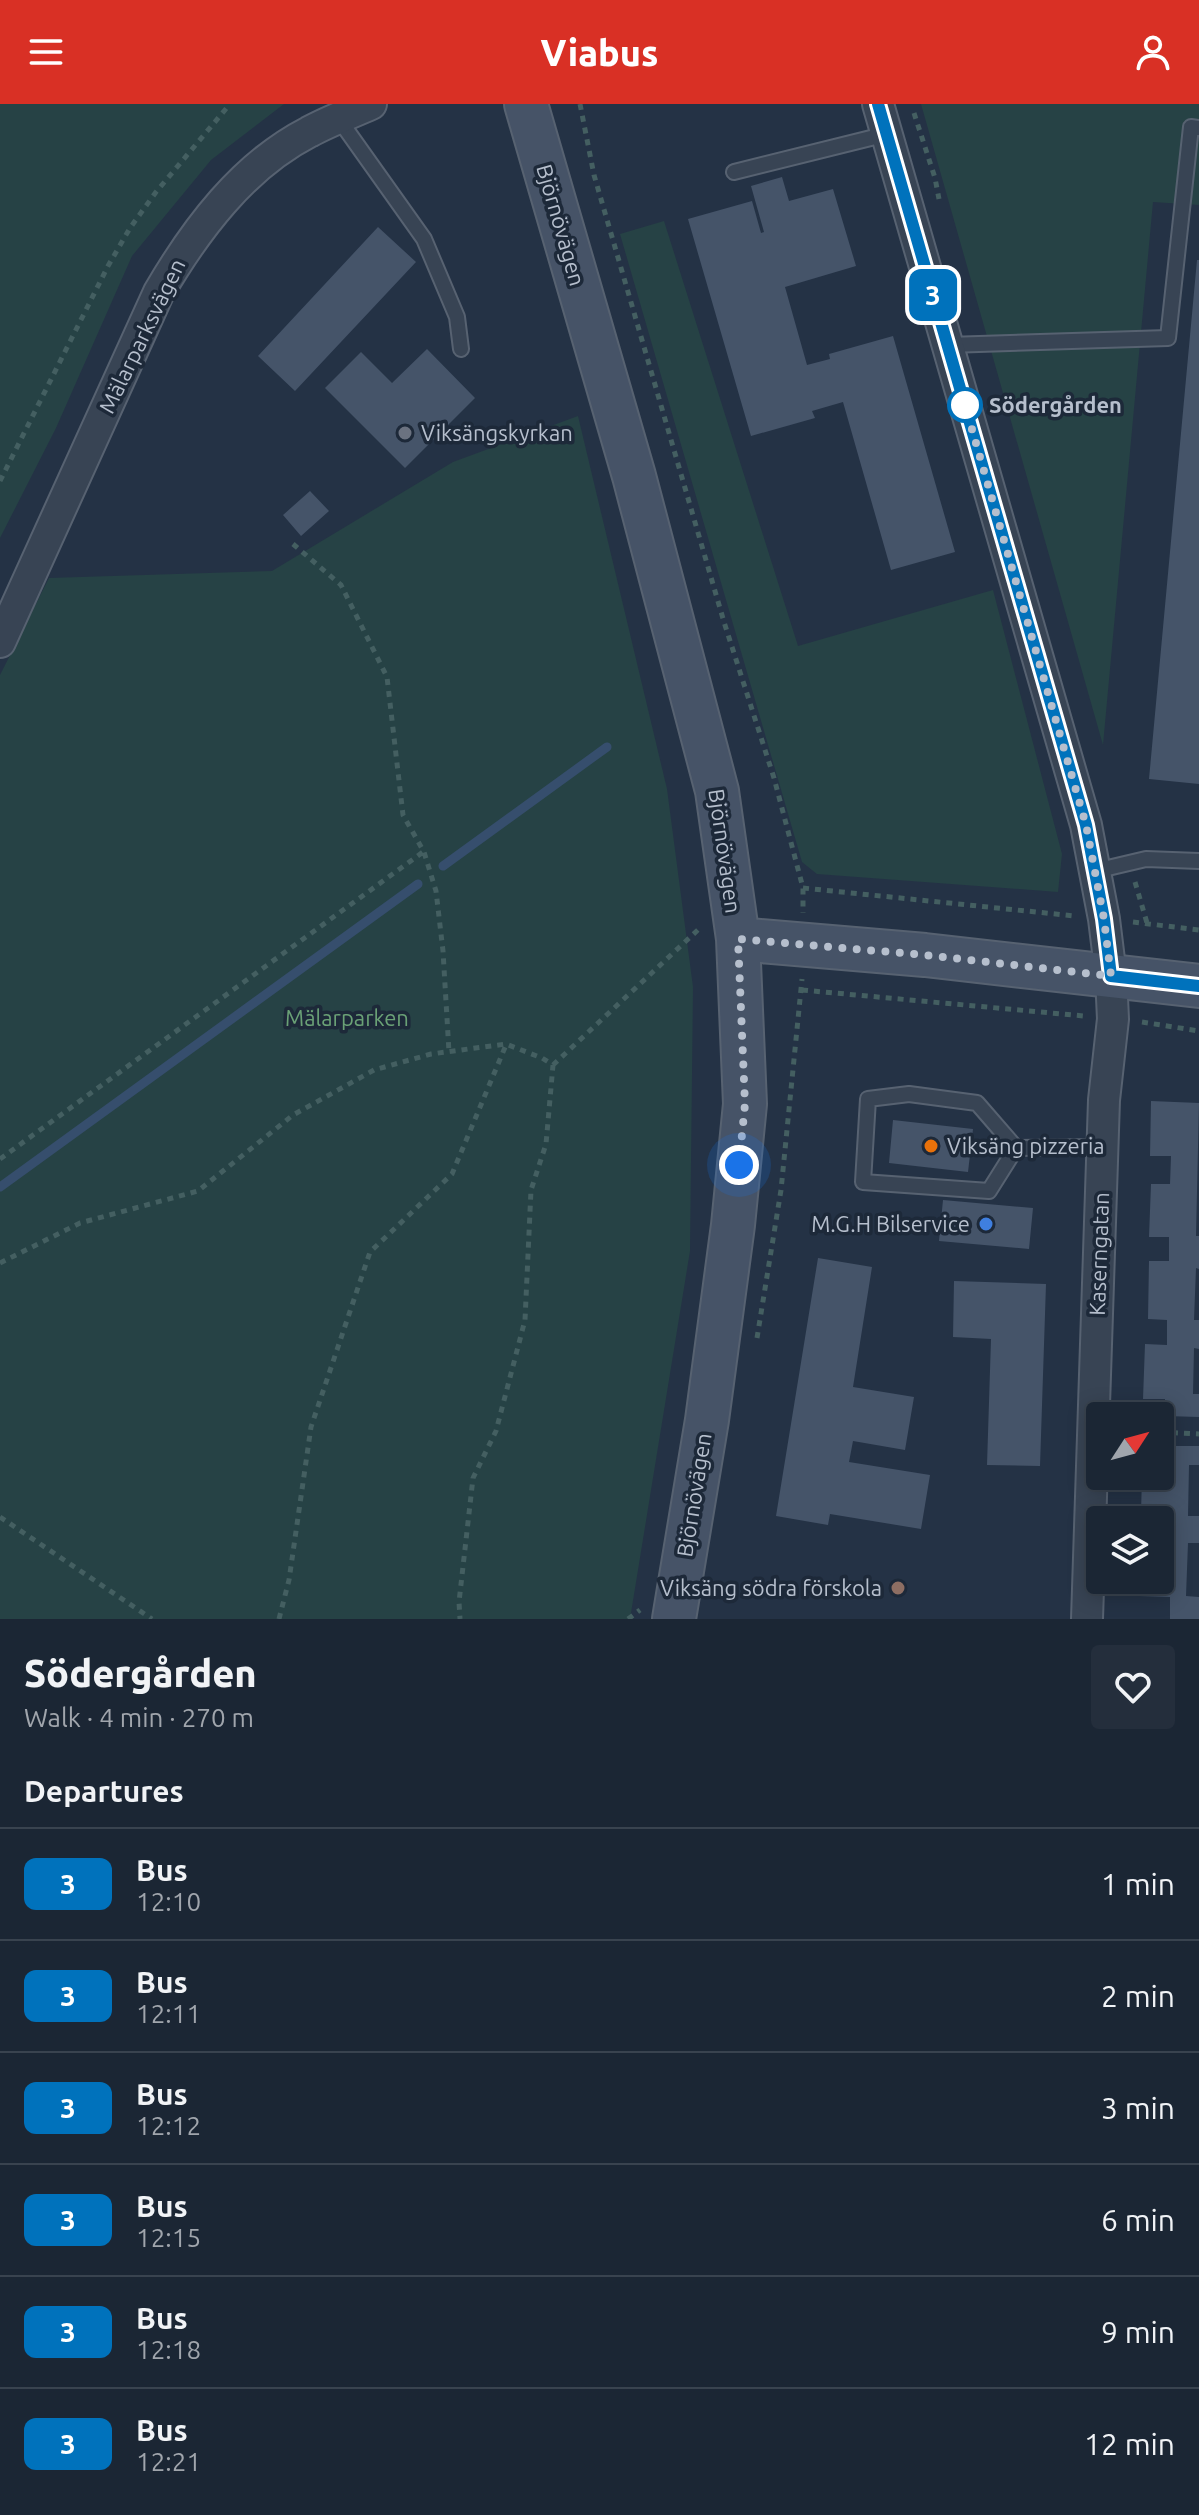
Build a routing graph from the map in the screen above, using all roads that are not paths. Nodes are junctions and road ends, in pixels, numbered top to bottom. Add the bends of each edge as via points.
1 (371, 104) edge
2 (526, 104) edge
3 (878, 104) edge
4 (338, 118) junction
5 (1199, 128) edge
6 (887, 134) junction
7 (734, 172) dead end
8 (948, 345) junction
9 (461, 349) dead end
10 (0, 642) edge
11 (1199, 861) edge
12 (1095, 871) junction
13 (723, 930) junction
14 (1111, 976) junction
15 (1199, 986) edge
16 (1102, 1147) junction
17 (1016, 1148) junction
18 (659, 1613) edge
19 (1087, 1619) edge

1 - 4 street, Mälarparksvägen
2 - 13 main road, Björnövägen via 634,476 717,791
3 - 6 street, Kaserngatan
4 - 9 lane via 424,239 457,317
4 - 10 street, Mälarparksvägen via 270,157 207,218 181,254
5 - 8 lane via 1191,127 1168,338
6 - 7 lane
6 - 8 street, Kaserngatan
8 - 12 street, Kaserngatan
11 - 12 lane via 1146,859
12 - 14 street, Kaserngatan
13 - 14 main road
13 - 18 main road, Björnövägen via 743,1119 707,1420
14 - 15 main road
14 - 16 street, Kaserngatan via 1113,1019
16 - 17 lane
16 - 19 street, Kaserngatan
17 - 17 lane via 977,1103 909,1094 868,1099 863,1182 989,1191

